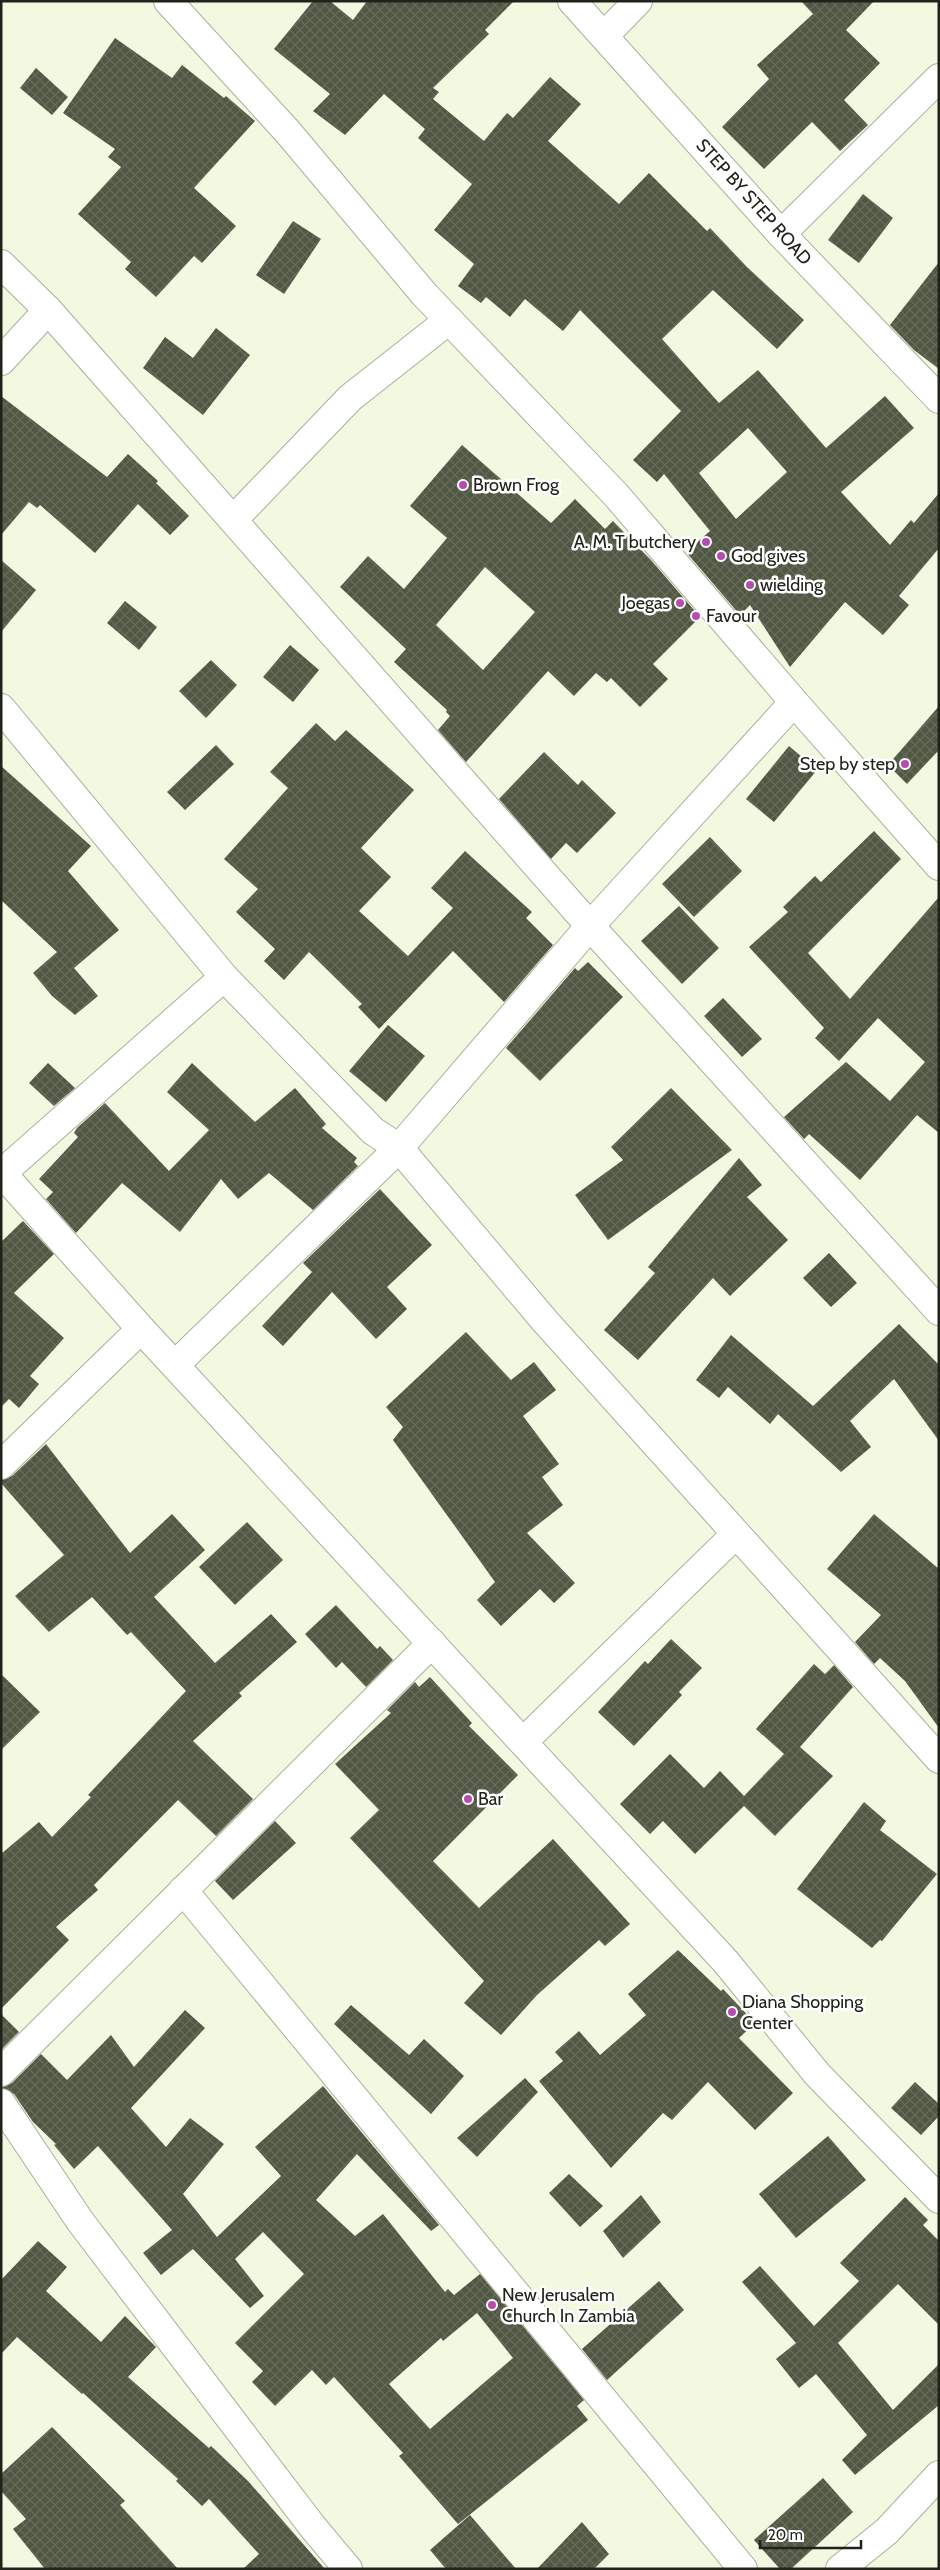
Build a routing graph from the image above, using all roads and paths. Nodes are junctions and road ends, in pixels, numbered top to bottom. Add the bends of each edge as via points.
1 (168, 1) edge
2 (572, 1) edge
3 (638, 1) edge
4 (604, 36) junction
5 (939, 78) edge
6 (781, 234) junction
7 (1, 264) edge
8 (48, 310) junction
9 (449, 320) junction
10 (1, 361) edge
11 (939, 399) edge
12 (233, 520) junction
13 (794, 702) junction
14 (1, 708) edge
15 (939, 866) edge
16 (590, 926) junction
17 (224, 977) junction
18 (399, 1148) junction
19 (2, 1173) edge
20 (939, 1311) edge
21 (142, 1329) junction
22 (176, 1364) junction
23 (1, 1465) edge
24 (736, 1534) junction
25 (432, 1643) junction
26 (523, 1742) junction
27 (939, 1759) edge
28 (183, 1890) junction
29 (1, 2072) edge
30 (1, 2103) edge
31 (939, 2199) edge
32 (939, 2475) edge
33 (348, 2569) edge
34 (743, 2569) edge
35 (840, 2569) edge

1 - 9 street via 287,131
2 - 4 street, STEP BY STEP ROAD
3 - 4 street
4 - 6 street, STEP BY STEP ROAD
5 - 6 street
6 - 11 street, STEP BY STEP ROAD
7 - 8 street
8 - 10 street
8 - 12 street
9 - 12 street via 350,398
9 - 13 street via 616,495
12 - 16 street
13 - 15 street
13 - 16 street
14 - 17 street
16 - 18 street
16 - 20 street
17 - 18 street via 373,1131
17 - 19 street
18 - 22 street
18 - 24 street via 544,1320
19 - 21 street
21 - 22 street
21 - 23 street
22 - 25 street
24 - 26 street
24 - 27 street
25 - 26 street
25 - 28 street
26 - 31 street via 726,1962 817,2074
28 - 29 street
28 - 34 street
30 - 33 street via 80,2221
32 - 35 street via 887,2531

